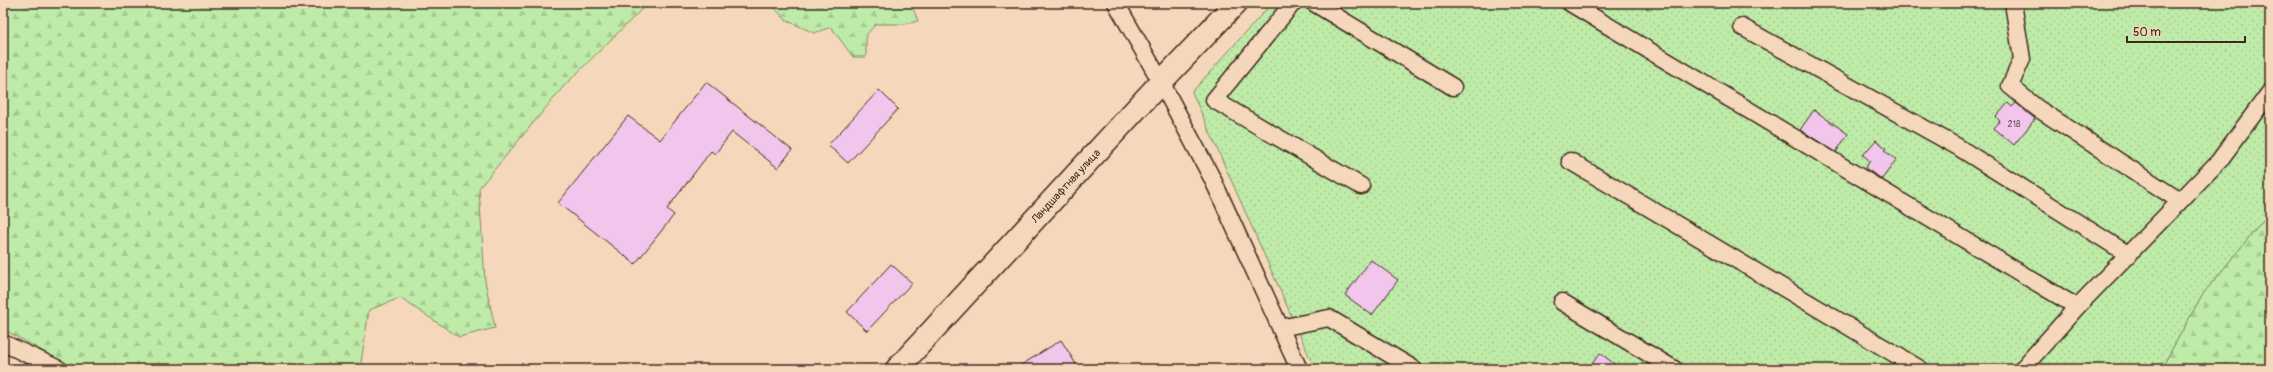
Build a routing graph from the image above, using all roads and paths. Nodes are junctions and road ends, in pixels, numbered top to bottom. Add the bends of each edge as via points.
1 (1116, 3) edge
2 (1236, 3) edge
3 (1293, 3) edge
4 (1314, 3) edge
5 (1570, 3) edge
6 (2013, 3) edge
7 (1742, 27) dead end
8 (1161, 82) junction
9 (1453, 87) dead end
10 (2270, 92) edge
11 (1570, 161) dead end
12 (1361, 186) dead end
13 (2180, 201) junction
14 (2129, 255) junction
15 (1562, 302) dead end
16 (2077, 307) junction
17 (1280, 328) junction
18 (3, 343) edge
19 (59, 369) edge
20 (897, 369) edge
21 (1299, 369) edge
22 (1414, 369) edge
23 (1674, 369) edge
24 (1920, 369) edge
25 (2022, 369) edge

1 - 8 street
2 - 8 street, Ландшафтная улица
3 - 12 street via 1214,100
4 - 9 street
5 - 16 street
6 - 13 street via 2022,59 2010,86 2037,108
7 - 14 street via 1958,147
8 - 17 street via 1212,178
8 - 20 street, Ландшафтная улица
10 - 13 street via 2218,161
11 - 24 street
13 - 14 street
14 - 16 street
15 - 23 street
16 - 25 street
17 - 21 street
17 - 22 street via 1329,318
18 - 19 street

